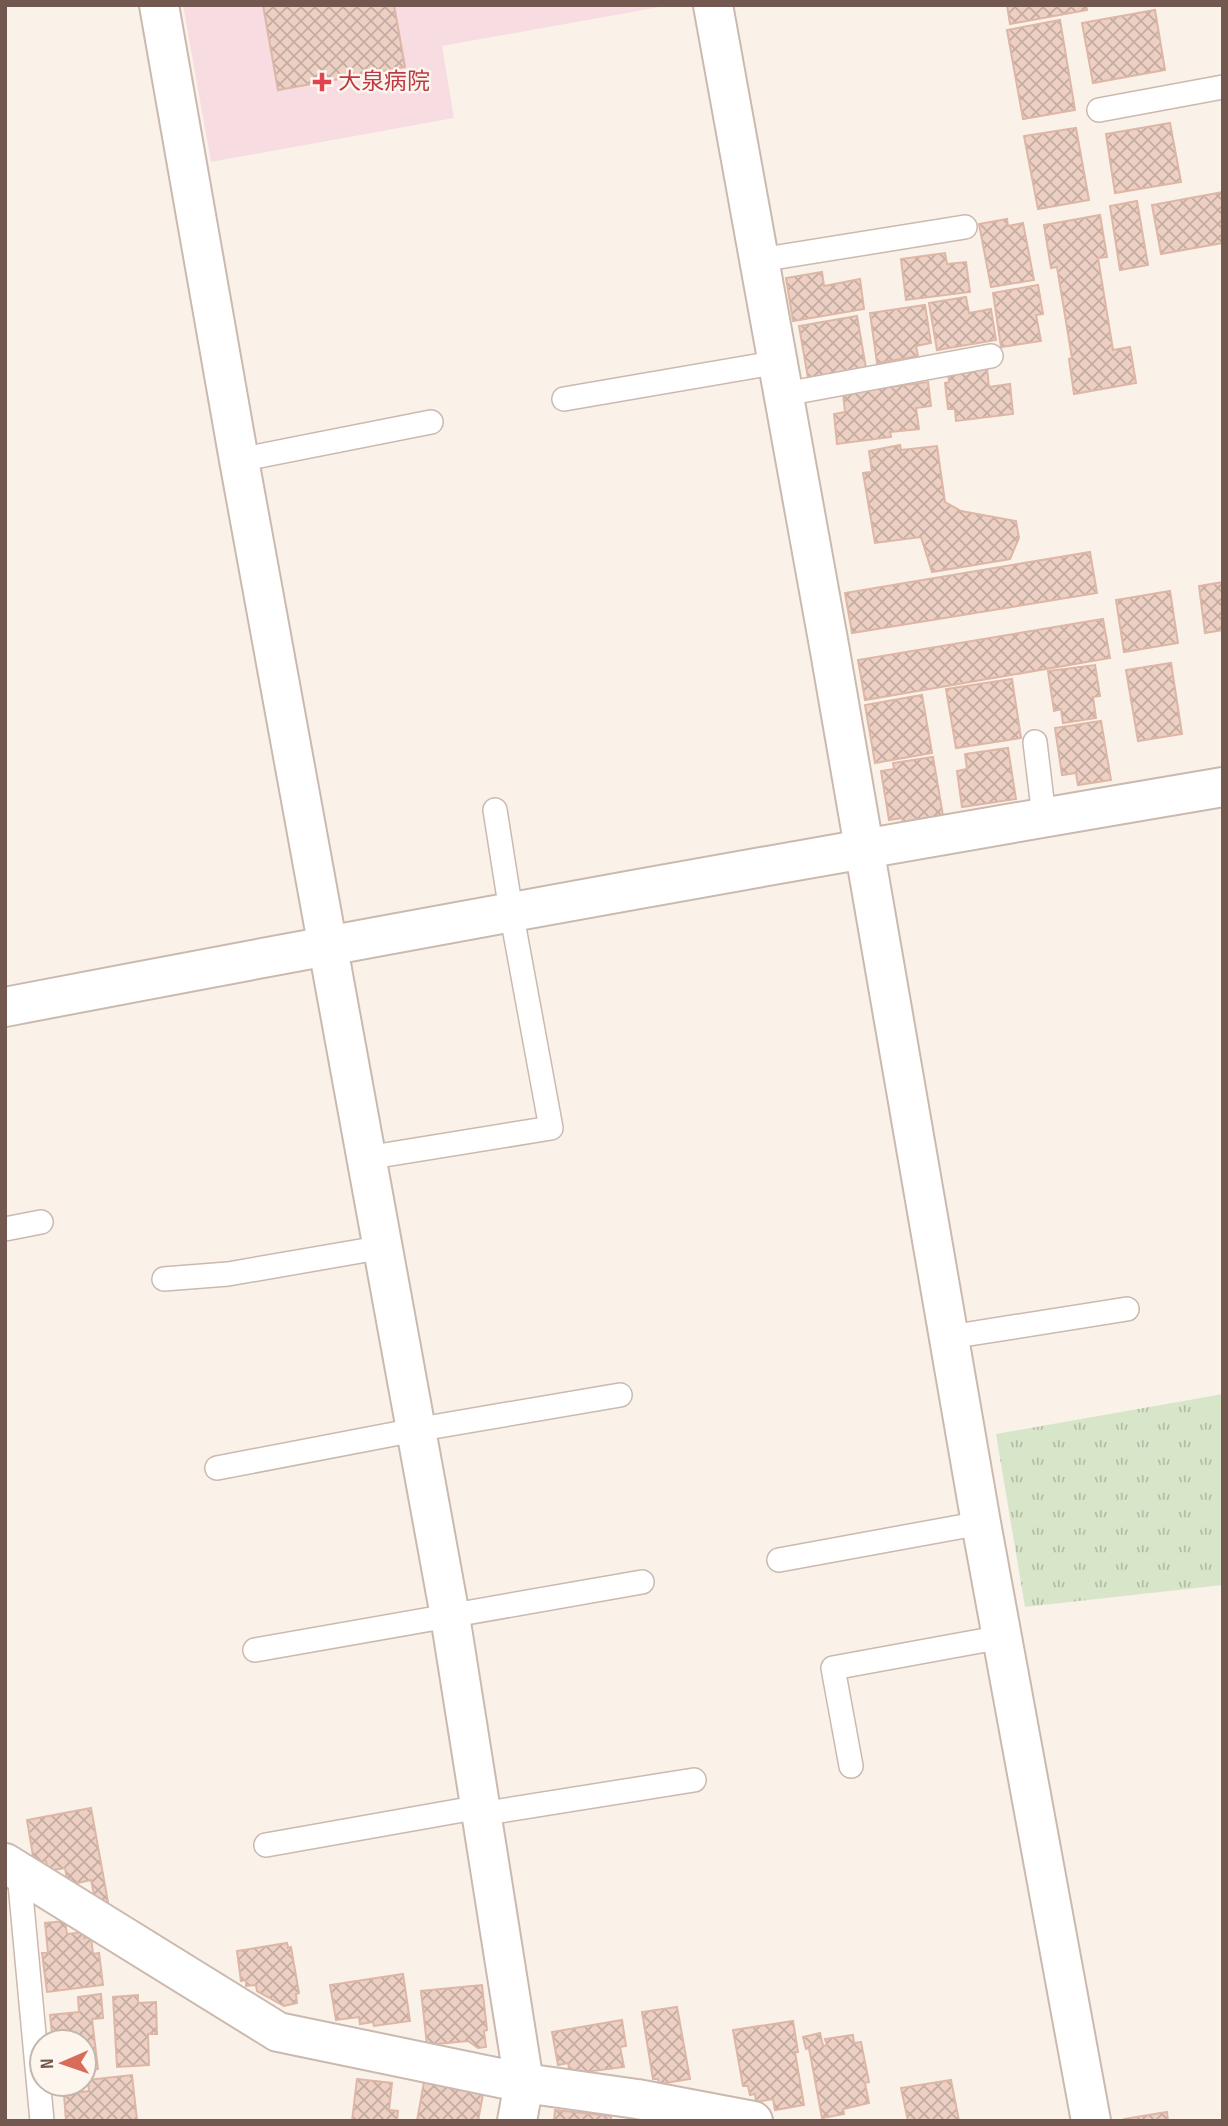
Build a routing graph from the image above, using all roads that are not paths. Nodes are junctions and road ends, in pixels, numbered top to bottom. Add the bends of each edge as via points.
1 (159, 5) edge
2 (713, 5) edge
3 (1223, 88) edge
4 (1099, 110) dead end
5 (965, 227) dead end
6 (760, 260) junction
7 (991, 356) dead end
8 (782, 378) junction
9 (564, 399) dead end
10 (431, 422) dead end
11 (239, 460) junction
12 (1035, 742) dead end
13 (1223, 787) edge
14 (495, 810) dead end
15 (1044, 817) junction
16 (865, 848) junction
17 (511, 911) junction
18 (328, 945) junction
19 (5, 1007) edge
20 (366, 1158) junction
21 (41, 1222) dead end
22 (5, 1229) edge
23 (384, 1247) junction
24 (164, 1279) dead end
25 (1127, 1308) dead end
26 (950, 1337) junction
27 (620, 1395) dead end
28 (415, 1430) junction
29 (217, 1468) dead end
30 (981, 1523) junction
31 (779, 1560) dead end
32 (642, 1582) dead end
33 (450, 1616) junction
34 (1002, 1637) junction
35 (255, 1650) dead end
36 (851, 1766) dead end
37 (694, 1780) dead end
38 (480, 1810) junction
39 (266, 1845) dead end
40 (12, 1868) edge
41 (524, 2083) junction
42 (42, 2121) edge
43 (517, 2121) edge
44 (754, 2121) edge
45 (1091, 2121) edge

1 - 11 street
2 - 6 street
3 - 4 lane
5 - 6 lane
6 - 8 street
7 - 8 lane
8 - 9 lane
8 - 16 street
10 - 11 lane
11 - 18 street
12 - 15 lane
13 - 15 street
14 - 17 lane
15 - 16 street
16 - 17 street
16 - 26 street
17 - 18 street
17 - 20 lane via 551,1128
18 - 19 street
18 - 20 street
20 - 23 street
21 - 22 lane
23 - 24 lane via 228,1274
23 - 28 street
25 - 26 lane
26 - 30 street
27 - 28 lane
28 - 29 lane
28 - 33 street
30 - 31 lane
30 - 34 street
32 - 33 lane
33 - 35 lane
33 - 38 street
34 - 36 lane via 833,1668
34 - 45 street
37 - 38 lane
38 - 39 lane
38 - 41 street
40 - 41 street via 278,2032
40 - 42 lane
41 - 43 street
41 - 44 street

